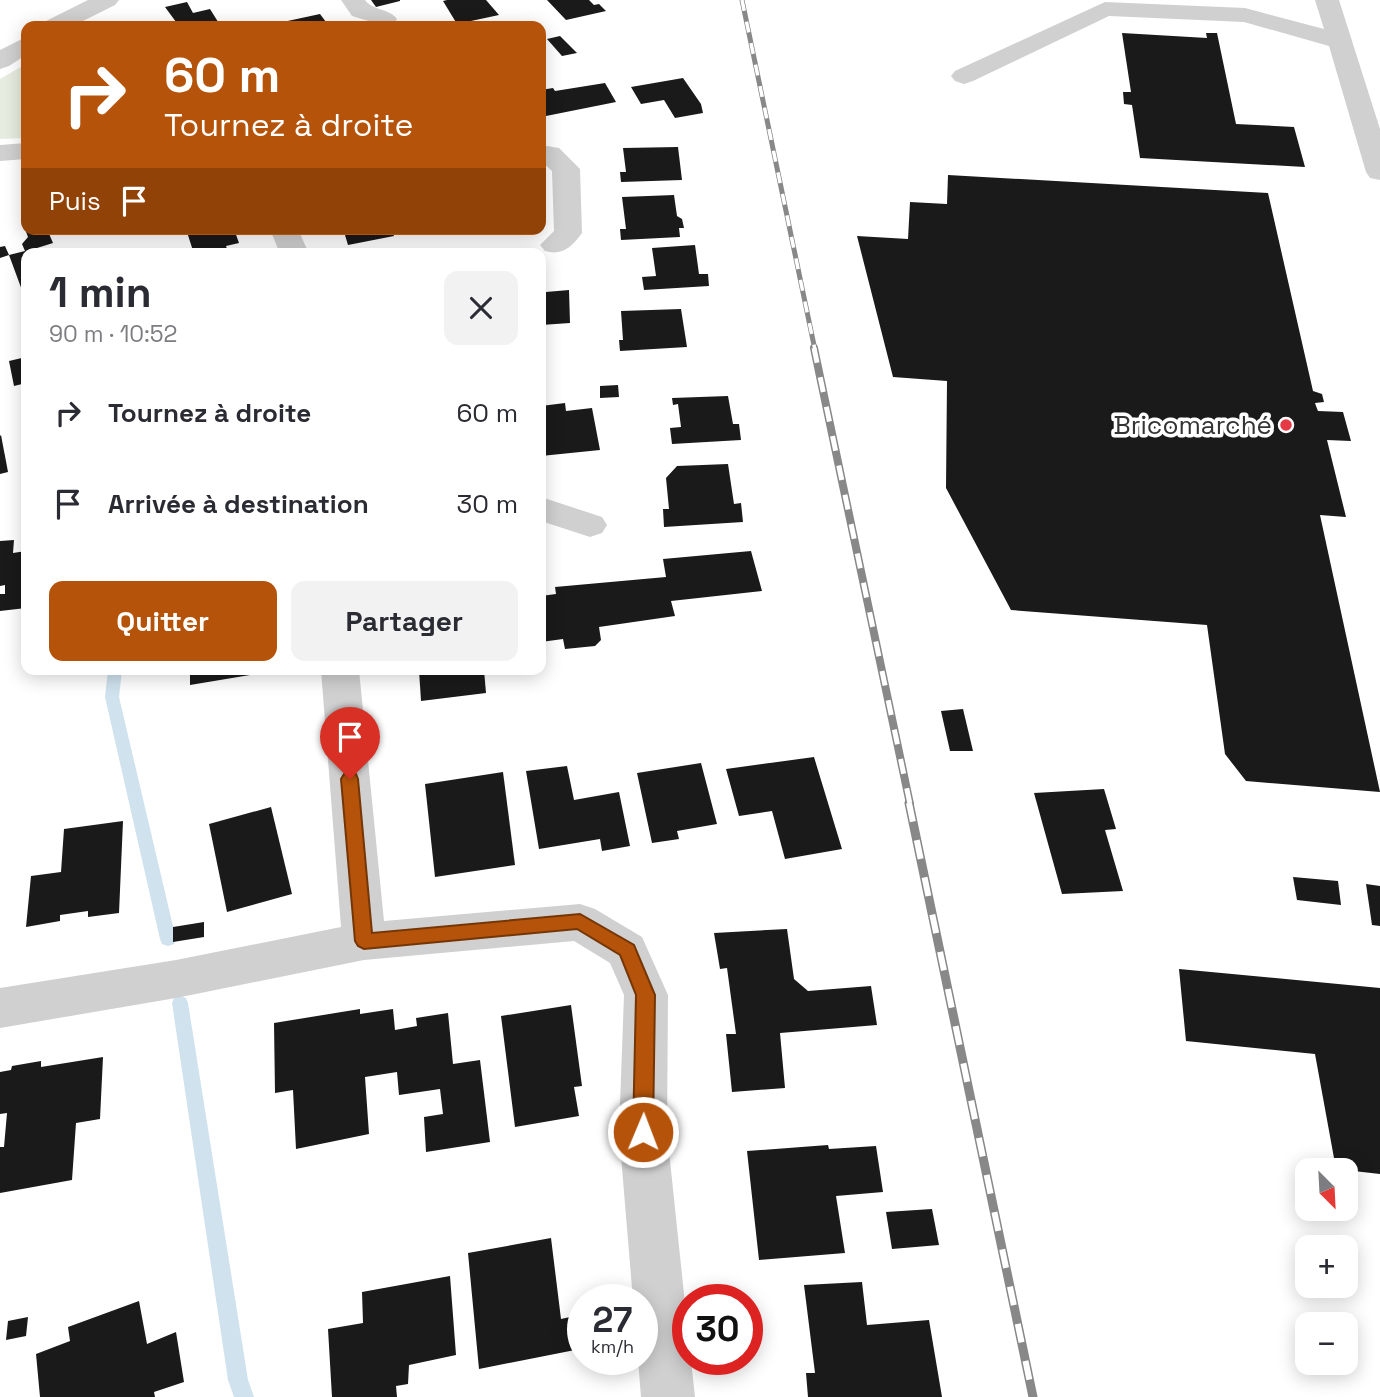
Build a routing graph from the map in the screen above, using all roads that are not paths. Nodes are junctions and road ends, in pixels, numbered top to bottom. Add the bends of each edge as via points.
1 (107, 0) edge
2 (353, 0) edge
3 (1327, 0) edge
4 (385, 19) dead end
5 (65, 21) edge
6 (1339, 40) junction
7 (21, 47) edge
8 (0, 61) edge
9 (964, 76) dead end
10 (21, 151) edge
11 (0, 152) edge
12 (546, 154) edge
13 (1380, 172) edge
14 (555, 245) dead end
15 (546, 511) edge
16 (590, 525) dead end
17 (340, 675) edge
18 (364, 941) junction
19 (0, 1008) edge
20 (668, 1397) edge

1 - 5 street
2 - 4 street via 361,11
3 - 6 street
6 - 9 street via 1245,15 1105,9
6 - 13 street
7 - 8 street
10 - 11 street
12 - 14 street via 566,169 568,233
15 - 16 street
17 - 18 street
18 - 19 street
18 - 20 street via 580,922 627,950 646,995 643,1132

